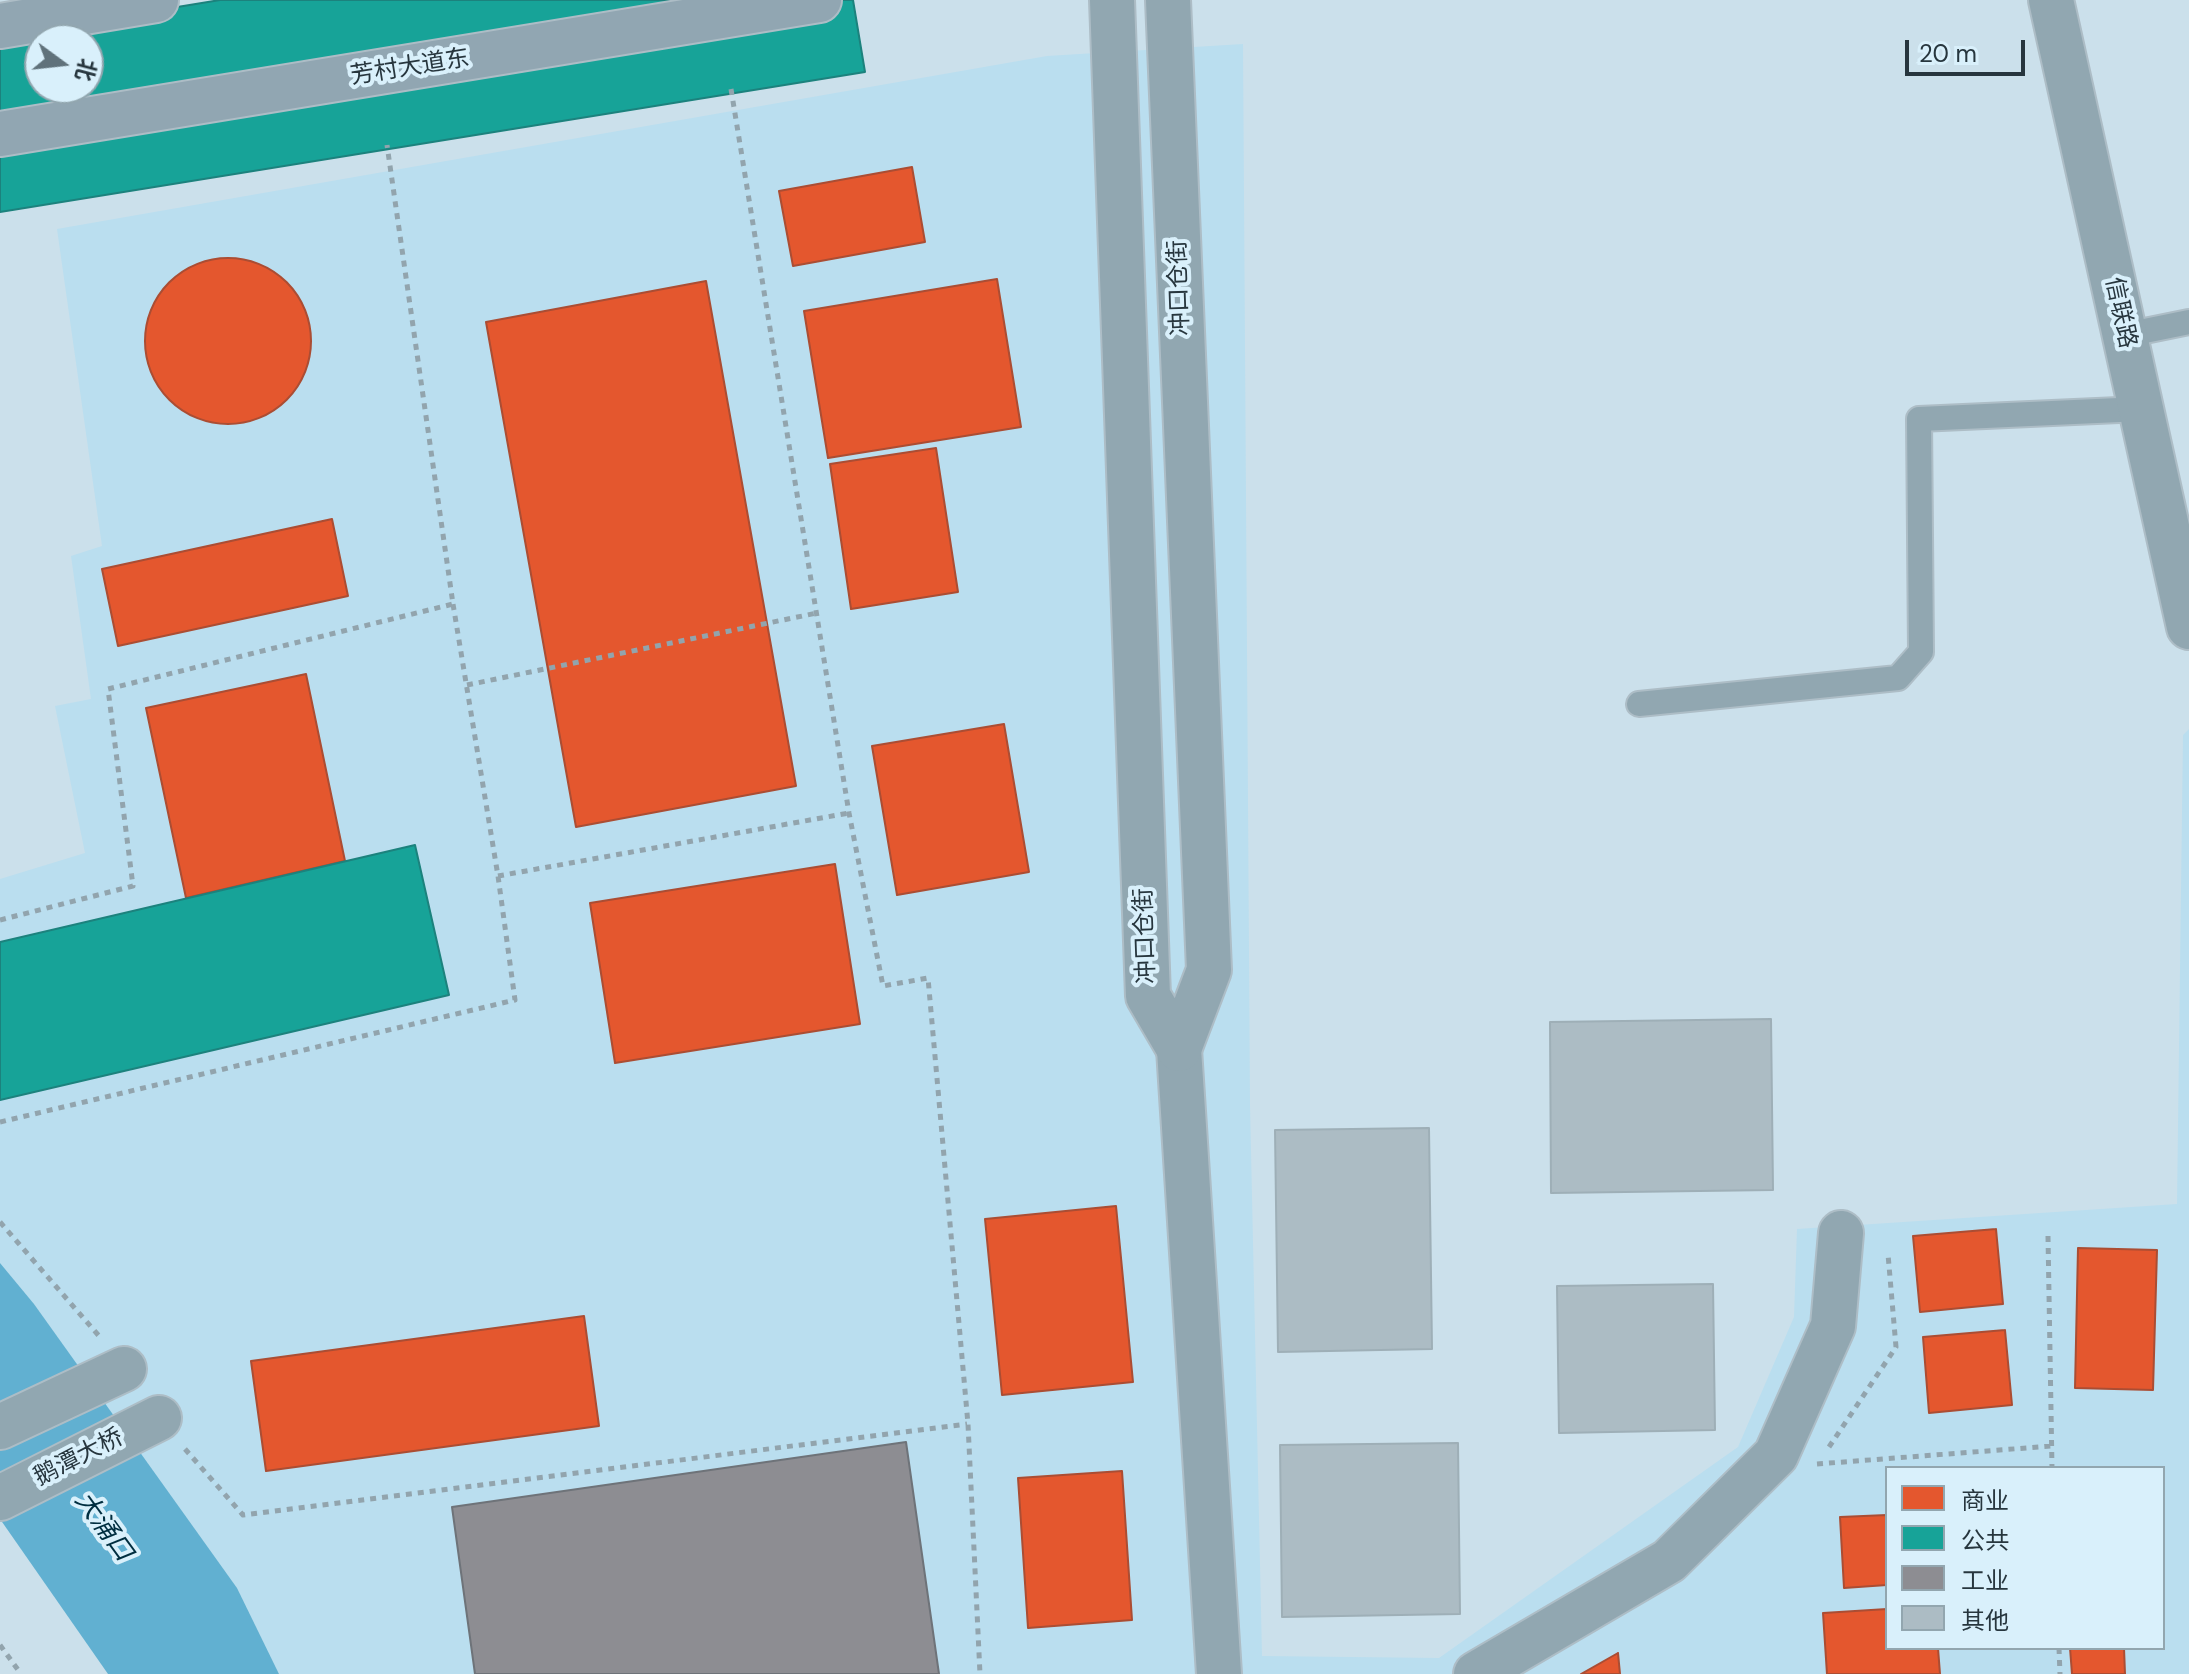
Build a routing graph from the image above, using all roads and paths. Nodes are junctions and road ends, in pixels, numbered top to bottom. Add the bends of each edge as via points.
1 (156, 0) edge
2 (819, 0) edge
3 (1112, 0) edge
4 (1168, 0) edge
5 (2051, 0) edge
6 (0, 26) edge
7 (731, 89) dead end
8 (0, 134) edge
9 (387, 145) dead end
10 (2189, 322) edge
11 (2125, 335) junction
12 (2141, 409) junction
13 (453, 604) junction
14 (817, 613) junction
15 (2189, 627) edge
16 (467, 685) junction
17 (1639, 704) dead end
18 (849, 813) junction
19 (498, 876) junction
20 (0, 920) edge
21 (1179, 1049) junction
22 (0, 1122) edge
23 (1841, 1233) dead end
24 (2048, 1236) dead end
25 (1888, 1254) dead end
26 (124, 1369) dead end
27 (159, 1418) dead end
28 (968, 1424) junction
29 (0, 1427) edge
30 (2052, 1446) junction
31 (1817, 1464) junction
32 (2052, 1466) edge
33 (1807, 1474) dead end
34 (0, 1498) edge
35 (243, 1515) dead end
36 (0, 1645) edge
37 (2059, 1650) edge
38 (21, 1674) edge
39 (980, 1674) edge
40 (1219, 1674) edge
41 (1476, 1674) edge
42 (2060, 1674) edge

1 - 6 highway
2 - 8 highway, 芳村大道东
3 - 21 street, 冲口仓街 via 1148,996
4 - 21 street, 冲口仓街 via 1209,970
5 - 11 street, 信联路
7 - 14 path
9 - 13 path
10 - 11 lane
11 - 12 street, 信联路
12 - 15 street, 信联路
12 - 17 lane via 1919,419 1921,652 1898,678
13 - 16 path
13 - 20 path via 108,689 133,886
14 - 16 path
14 - 18 path
16 - 19 path
18 - 19 path
18 - 28 path via 883,986 928,978
19 - 22 path via 515,1000
21 - 40 street
23 - 41 street via 1833,1326 1776,1455 1669,1561
24 - 30 path
25 - 31 path via 1896,1347
26 - 29 street
27 - 34 street, 鹅潭大桥
28 - 35 path
28 - 39 path
30 - 31 path
30 - 32 path
31 - 33 path
36 - 38 path
37 - 42 path

